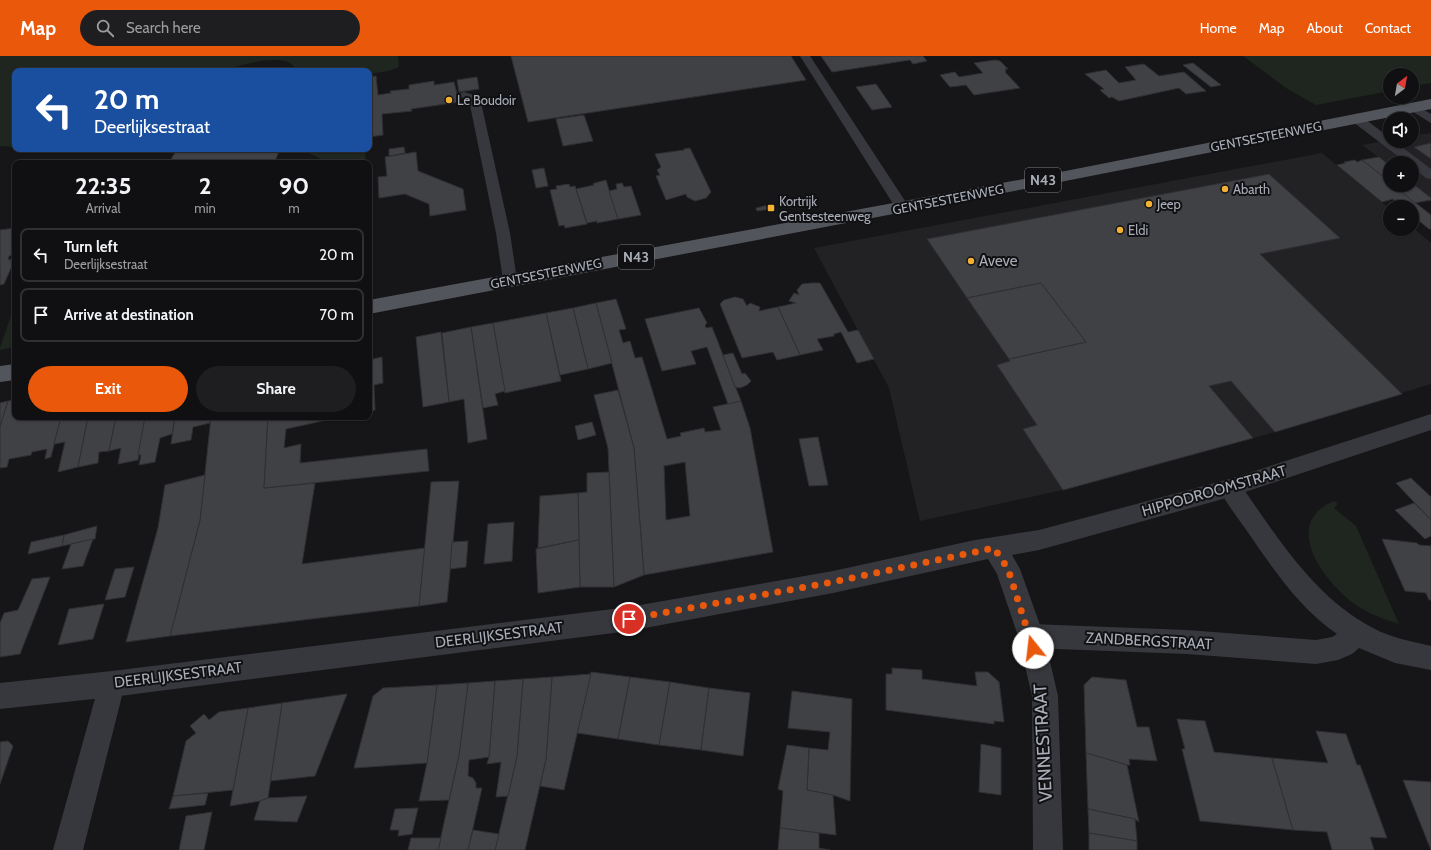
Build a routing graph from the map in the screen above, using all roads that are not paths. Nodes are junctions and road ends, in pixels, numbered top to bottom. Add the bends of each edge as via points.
1 (805, 56) edge
2 (464, 95) dead end
3 (1431, 104) edge
4 (1414, 108) junction
5 (1357, 119) junction
6 (1431, 119) edge
7 (1419, 151) dead end
8 (1404, 154) junction
9 (1425, 165) edge
10 (1431, 175) edge
11 (902, 207) junction
12 (510, 280) junction
13 (372, 306) edge
14 (12, 372) edge
15 (0, 374) edge
16 (1431, 422) edge
17 (1230, 488) junction
18 (994, 548) junction
19 (1355, 633) junction
20 (1030, 636) junction
21 (1431, 658) edge
22 (112, 684) junction
23 (0, 696) edge
24 (68, 850) edge
25 (1048, 850) edge

1 - 11 lane
2 - 12 lane via 474,98 503,233
3 - 4 main road, GENTSESTEENWEG / N43
4 - 5 main road, GENTSESTEENWEG / N43
4 - 6 lane
5 - 8 lane
5 - 11 main road, GENTSESTEENWEG / N43
7 - 8 lane
8 - 9 lane
9 - 10 lane
11 - 12 main road, GENTSESTEENWEG / N43
12 - 13 main road, GENTSESTEENWEG / N43
14 - 15 main road
16 - 17 street, HIPPODROOMSTRAAT
17 - 18 street, HIPPODROOMSTRAAT via 1039,540
17 - 19 street via 1309,595 1322,609
18 - 20 street via 1008,569
18 - 22 street, DEERLIJKSESTRAAT via 833,582 629,619
19 - 20 street, ZANDBERGSTRAAT via 1342,647 1332,651 1316,652 1187,642
19 - 21 street via 1394,650
20 - 25 street, VENNESTRAAT via 1045,696
22 - 23 street, DEERLIJKSESTRAAT
22 - 24 street

